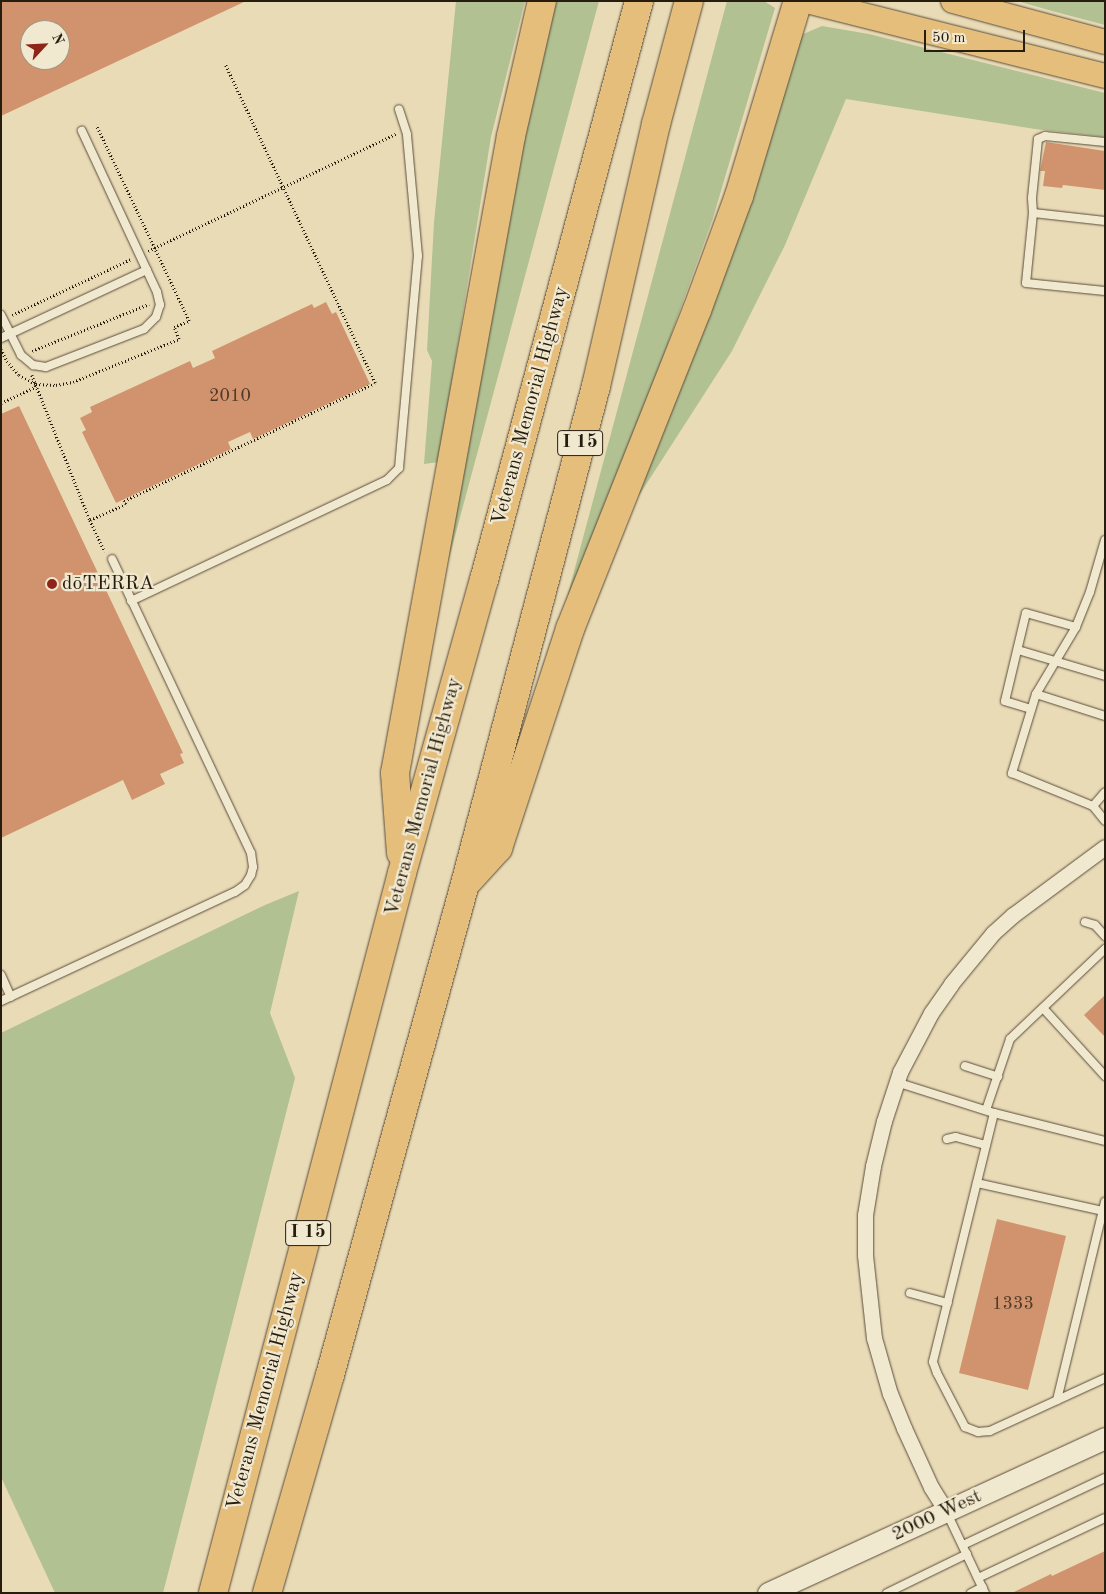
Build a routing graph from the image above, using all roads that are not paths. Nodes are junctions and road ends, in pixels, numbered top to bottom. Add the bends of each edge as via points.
1 (542, 1) edge
2 (639, 1) edge
3 (689, 1) edge
4 (798, 1) edge
5 (807, 1) edge
6 (953, 1) edge
7 (1105, 42) edge
8 (1105, 76) edge
9 (399, 109) dead end
10 (82, 132) dead end
11 (1105, 142) edge
12 (1033, 213) junction
13 (1105, 220) edge
14 (147, 270) junction
15 (1105, 291) edge
16 (2, 317) edge
17 (10, 334) junction
18 (1, 338) edge
19 (1105, 540) edge
20 (112, 559) road end
21 (1102, 560) edge
22 (131, 600) junction
23 (1076, 627) junction
24 (1018, 650) junction
25 (1054, 663) junction
26 (1105, 676) edge
27 (1036, 694) junction
28 (1032, 709) junction
29 (1105, 716) edge
30 (1105, 792) edge
31 (1093, 806) junction
32 (1105, 821) edge
33 (1105, 847) edge
34 (402, 873) junction
35 (465, 884) junction
36 (1085, 922) dead end
37 (1105, 936) edge
38 (1105, 949) edge
39 (1, 975) edge
40 (12, 997) junction
41 (1, 1001) edge
42 (1042, 1008) junction
43 (965, 1066) dead end
44 (1105, 1076) edge
45 (998, 1077) junction
46 (896, 1082) junction
47 (990, 1111) junction
48 (947, 1138) dead end
49 (1105, 1141) edge
50 (986, 1146) junction
51 (977, 1182) junction
52 (1105, 1202) edge
53 (1103, 1211) junction
54 (910, 1294) dead end
55 (948, 1303) junction
56 (1105, 1378) edge
57 (1057, 1400) junction
58 (1105, 1438) edge
59 (1105, 1478) edge
60 (946, 1511) junction
61 (1105, 1518) edge
62 (963, 1545) junction
63 (967, 1554) junction
64 (978, 1578) junction
65 (984, 1590) edge
66 (213, 1593) edge
67 (267, 1593) edge
68 (768, 1593) edge
69 (887, 1593) edge
70 (971, 1593) edge

1 - 34 highway via 511,136 396,773
2 - 34 highway, Veterans Memorial Highway / I 15 via 487,570
3 - 35 highway, I 15 via 656,124 596,386
4 - 35 highway via 739,196 570,629 498,848
5 - 8 main road
6 - 7 main road
9 - 22 lane via 406,130 418,256 399,468 387,480
10 - 14 lane
11 - 12 lane via 1045,136 1038,139
12 - 13 lane
12 - 15 lane via 1026,283
14 - 17 lane
14 - 17 lane via 159,300 156,317 144,329 52,365 40,366 27,362
16 - 17 lane
17 - 18 lane
19 - 21 lane
20 - 22 lane
21 - 23 lane
22 - 40 lane via 251,852 251,875 235,892
23 - 24 lane via 1026,613
23 - 25 lane
24 - 25 lane
24 - 28 lane via 1004,701
25 - 26 lane
25 - 27 lane
27 - 28 lane
27 - 29 lane
28 - 31 lane via 1012,772
30 - 31 lane
31 - 32 lane
33 - 46 street via 1038,894 993,933 931,1013
34 - 66 highway, Veterans Memorial Highway / I 15
35 - 67 highway, I 15
36 - 37 lane via 1095,925
38 - 42 lane
39 - 40 lane
40 - 41 lane
42 - 44 lane
42 - 45 lane via 1010,1039
43 - 45 lane
45 - 47 lane
46 - 47 lane
46 - 60 street via 873,1166 865,1215 870,1309 874,1338 890,1394 918,1459
47 - 49 lane
47 - 50 lane
48 - 50 lane via 956,1137
50 - 51 lane
51 - 53 lane
51 - 55 lane
52 - 53 lane
53 - 57 lane
54 - 55 lane
55 - 57 lane via 933,1362 965,1427 978,1432 990,1431
56 - 57 lane
58 - 60 street, 2000 West
59 - 62 lane
60 - 62 lane
60 - 68 street, 2000 West
61 - 64 lane
62 - 63 lane
63 - 64 lane
63 - 69 lane
64 - 65 lane
65 - 70 lane

